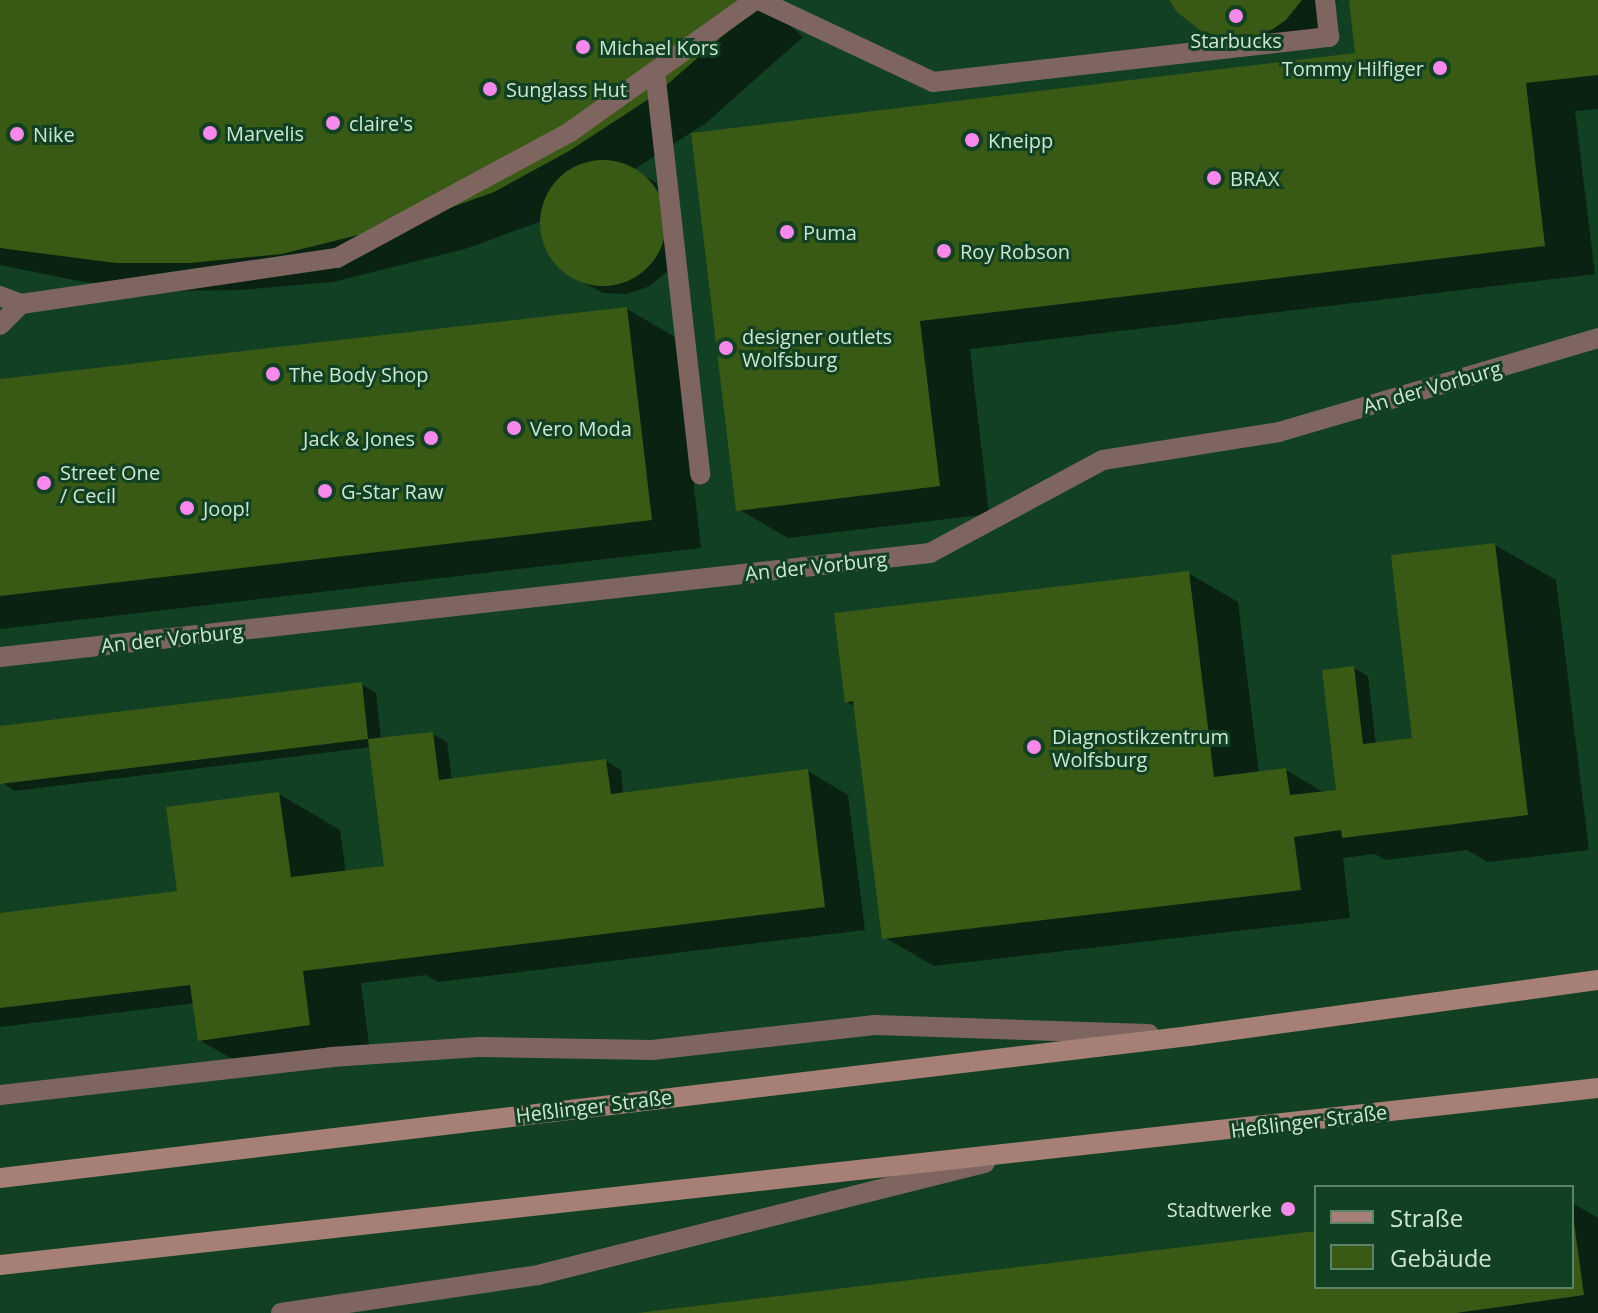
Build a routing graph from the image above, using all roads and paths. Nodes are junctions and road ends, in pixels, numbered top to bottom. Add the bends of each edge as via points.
1 (757, 0) edge
2 (1325, 0) edge
3 (655, 71) junction
4 (0, 296) edge
5 (21, 304) junction
6 (0, 325) edge
7 (1598, 338) edge
8 (700, 475) dead end
9 (0, 657) edge
10 (1598, 980) edge
11 (1189, 1036) junction
12 (1598, 1088) edge
13 (0, 1095) edge
14 (1021, 1154) junction
15 (0, 1178) edge
16 (0, 1265) edge
17 (281, 1313) edge

1 - 2 street via 933,82 1329,37
1 - 3 street
3 - 5 street via 570,132 337,258
3 - 8 street
4 - 5 street
5 - 6 street
7 - 9 street, An der Vorburg via 1279,432 1103,460 930,553
10 - 11 main road, Heßlinger Straße
11 - 13 street, Heßlinger Straße via 875,1025 652,1050 479,1047 331,1057
11 - 15 main road, Heßlinger Straße
12 - 14 main road, Heßlinger Straße
14 - 16 main road, Heßlinger Straße
14 - 17 street, Heßlinger Straße via 538,1275

